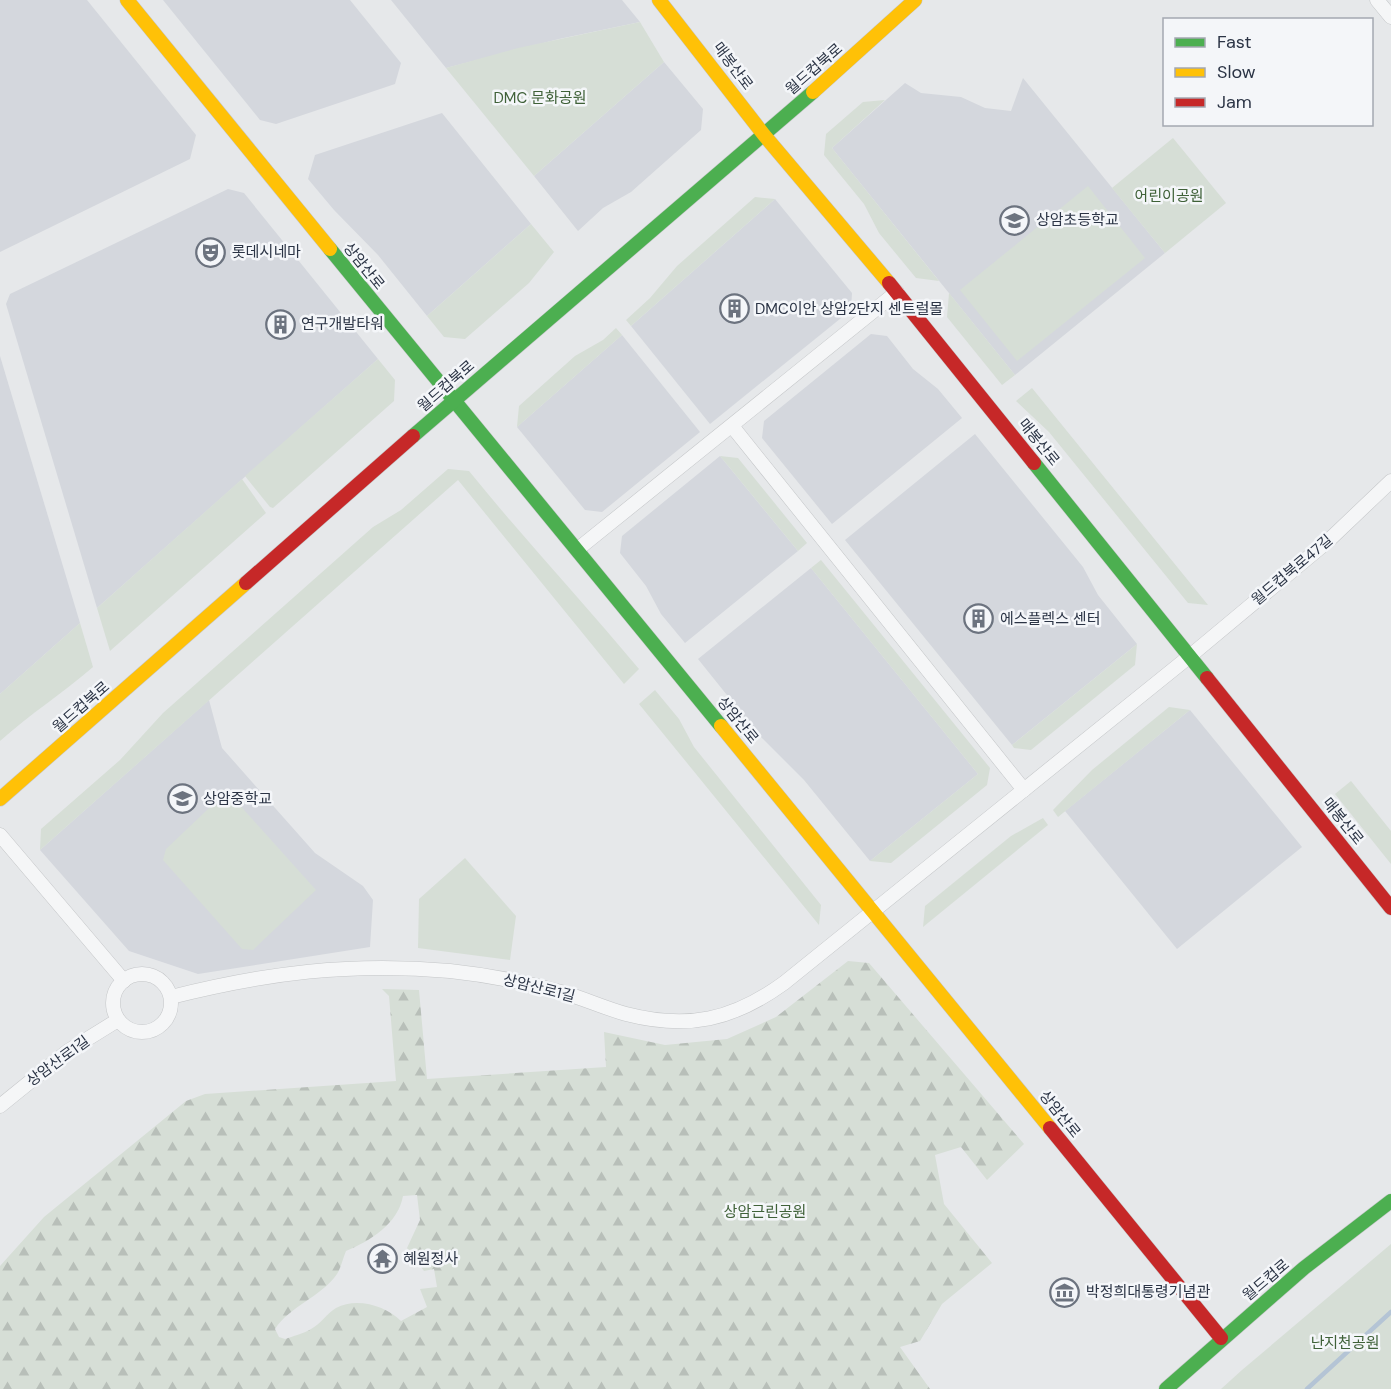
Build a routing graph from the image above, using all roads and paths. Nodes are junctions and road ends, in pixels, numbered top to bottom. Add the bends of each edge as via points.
1 (127, 0) edge
2 (659, 0) edge
3 (915, 0) edge
4 (1377, 0) edge
5 (1391, 16) edge
6 (764, 135) junction
7 (897, 292) junction
8 (454, 401) junction
9 (732, 426) junction
10 (1391, 481) edge
11 (578, 549) junction
12 (1190, 656) junction
13 (1024, 790) junction
14 (0, 799) edge
15 (0, 835) edge
16 (1391, 908) edge
17 (873, 911) junction
18 (124, 981) junction
19 (171, 997) junction
20 (118, 1020) junction
21 (0, 1106) edge
22 (1391, 1201) edge
23 (1221, 1338) junction
24 (1166, 1389) edge

1 - 8 main road, 상암산로
2 - 6 main road, 매봉산로
3 - 6 main road, 월드컵북로
4 - 5 street
6 - 7 main road, 매봉산로
6 - 8 main road, 월드컵북로
7 - 9 street
7 - 12 main road, 매봉산로
8 - 11 main road, 상암산로
8 - 14 main road, 월드컵북로
9 - 11 street
9 - 13 street
10 - 12 street, 월드컵북로47길 via 1328,541
11 - 17 main road, 상암산로
12 - 13 street
12 - 16 main road, 매봉산로
13 - 17 street
15 - 18 street
17 - 19 street, 상암산로1길 via 762,999 712,1019 656,1020 503,979 402,969 328,968 270,974
17 - 23 main road, 상암산로
18 - 19 street via 133,976 152,976
18 - 20 street via 113,999
19 - 20 street via 168,1017 154,1030 134,1032
20 - 21 street, 상암산로1길 via 68,1051
22 - 23 main road, 월드컵로
23 - 24 main road, 월드컵로

